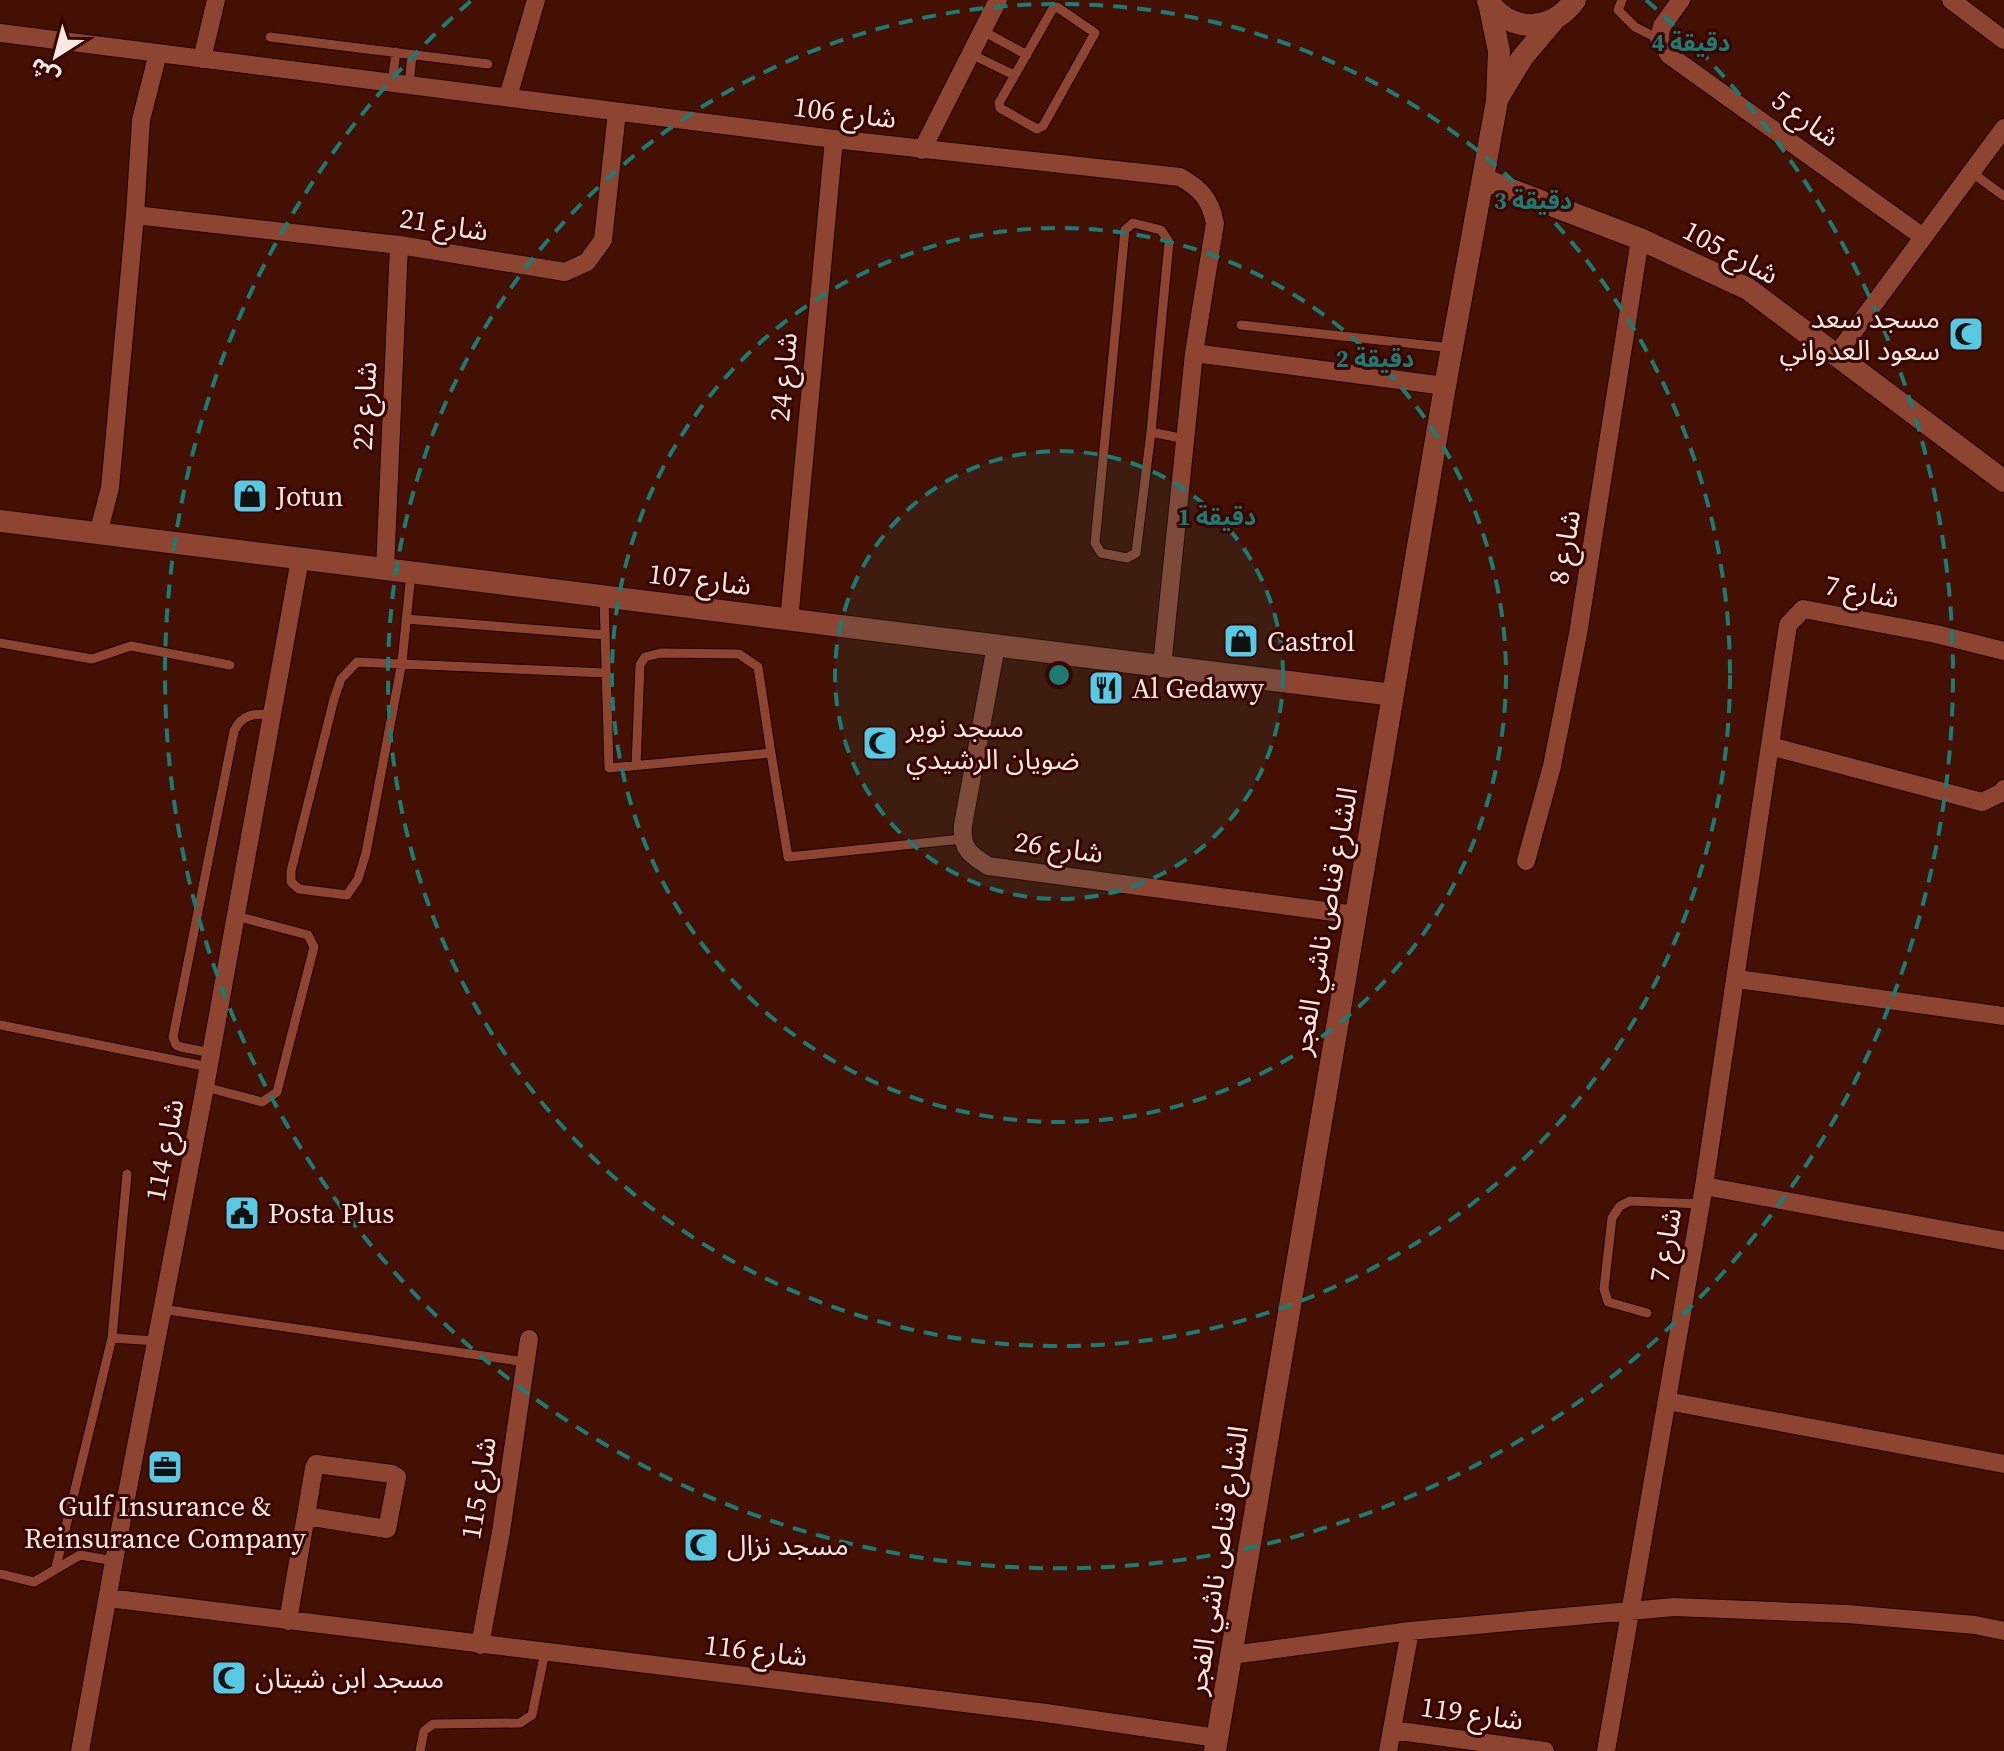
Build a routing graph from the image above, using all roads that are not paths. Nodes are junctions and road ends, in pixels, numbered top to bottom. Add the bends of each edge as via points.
1 (216, 0) edge
2 (536, 0) edge
3 (998, 0) edge
4 (1575, 0) edge
5 (1622, 0) edge
6 (1681, 0) edge
7 (1951, 0) edge
8 (1488, 2) edge
9 (1554, 20) junction
10 (983, 31) junction
11 (0, 33) edge
12 (270, 37) dead end
13 (1659, 39) junction
14 (2004, 40) edge
15 (396, 52) junction
16 (158, 53) junction
17 (971, 54) junction
18 (412, 55) junction
19 (1027, 55) junction
20 (202, 59) junction
21 (488, 64) dead end
22 (1014, 75) junction
23 (400, 84) junction
24 (508, 97) junction
25 (1497, 101) junction
26 (617, 112) junction
27 (2004, 128) edge
28 (834, 139) junction
29 (922, 150) junction
30 (1971, 172) junction
31 (1483, 179) junction
32 (2004, 196) edge
33 (135, 215) junction
34 (1923, 237) junction
35 (1640, 239) junction
36 (399, 245) junction
37 (1241, 325) dead end
38 (1452, 348) junction
39 (1194, 353) junction
40 (1837, 354) junction
41 (1445, 386) junction
42 (1151, 432) junction
43 (1185, 439) junction
44 (2004, 481) edge
45 (0, 521) edge
46 (98, 534) junction
47 (300, 559) junction
48 (385, 570) junction
49 (411, 573) junction
50 (604, 597) junction
51 (406, 619) junction
52 (789, 621) junction
53 (605, 635) junction
54 (0, 643) edge
55 (996, 646) junction
56 (2004, 651) edge
57 (402, 662) junction
58 (230, 665) dead end
59 (1162, 666) junction
60 (606, 673) junction
61 (1393, 695) junction
62 (272, 715) junction
63 (1770, 746) junction
64 (771, 753) junction
65 (636, 766) junction
66 (2004, 789) edge
67 (962, 839) junction
68 (1526, 861) dead end
69 (1356, 915) junction
70 (236, 916) junction
71 (1737, 979) junction
72 (2004, 1016) edge
73 (0, 1025) edge
74 (210, 1060) junction
75 (205, 1087) junction
76 (127, 1174) dead end
77 (1702, 1195) junction
78 (2004, 1241) edge
79 (161, 1309) junction
80 (1647, 1313) dead end
81 (112, 1338) junction
82 (529, 1339) dead end
83 (156, 1341) junction
84 (525, 1362) junction
85 (1667, 1401) junction
86 (2004, 1464) edge
87 (306, 1516) junction
88 (114, 1561) junction
89 (56, 1567) junction
90 (0, 1574) edge
91 (108, 1598) junction
92 (1629, 1610) junction
93 (288, 1621) junction
94 (1410, 1631) junction
95 (2004, 1631) edge
96 (480, 1645) junction
97 (545, 1652) junction
98 (1232, 1655) junction
99 (1392, 1730) junction
100 (1216, 1745) edge
101 (80, 1751) edge
102 (420, 1751) edge
103 (1388, 1751) edge
104 (1545, 1751) edge
105 (1606, 1751) edge

1 - 20 street
2 - 24 street
3 - 10 street
4 - 9 street, الشارع قناص ناشي الفجر
5 - 13 lane via 1618,10 1635,27
6 - 13 street
7 - 14 street
8 - 9 street via 1511,22 1540,25
8 - 25 street, الشارع قناص ناشي الفجر via 1499,51
9 - 25 street, الشارع قناص ناشي الفجر via 1522,58
10 - 17 street
10 - 19 lane
11 - 16 street, شارع 106
12 - 15 lane
13 - 34 street, شارع 5 via 1669,55
15 - 18 lane
15 - 23 lane
16 - 20 street, شارع 106
16 - 33 street via 141,120
17 - 22 lane
17 - 29 street
18 - 21 lane
18 - 23 lane
19 - 22 lane
19 - 22 lane via 1054,8 1094,30 1040,128 1000,108
20 - 23 street, شارع 106
23 - 24 street, شارع 106
24 - 26 street, شارع 106
25 - 31 street, الشارع قناص ناشي الفجر
26 - 28 street, شارع 106
26 - 36 street, شارع 21 via 603,240 587,262 565,272
27 - 30 street
28 - 29 street, شارع 106
28 - 52 street, شارع 24
29 - 39 street, شارع 106 via 1180,177 1199,187 1215,223
30 - 32 lane
30 - 34 street
31 - 35 street, شارع 105
31 - 38 street, الشارع قناص ناشي الفجر
33 - 36 street, شارع 21
33 - 46 street via 110,488
34 - 40 street
35 - 40 street, شارع 105 via 1748,289
35 - 68 street, شارع 8 via 1578,634 1552,766
36 - 48 street, شارع 22
37 - 38 lane
38 - 41 street, الشارع قناص ناشي الفجر
39 - 41 street
39 - 43 street, شارع 106
40 - 44 street, شارع 105
41 - 61 street, الشارع قناص ناشي الفجر
42 - 42 lane via 1169,242 1161,230 1133,223 1125,230 1095,543 1101,553 1127,558 1136,553
42 - 43 lane
43 - 59 street, شارع 106
45 - 46 street, شارع 107
46 - 47 street, شارع 107
47 - 48 street, شارع 107
47 - 62 street, شارع 114
48 - 49 street, شارع 107
49 - 50 street, شارع 107
49 - 51 lane
50 - 52 street, شارع 107
50 - 53 lane
51 - 53 lane
51 - 57 lane
52 - 55 street, شارع 107
53 - 60 lane
54 - 58 lane via 92,659 131,646
55 - 59 street, شارع 107
55 - 67 street
56 - 63 street, شارع 7 via 1803,609 1788,625
57 - 57 lane via 357,662 341,679 291,871 291,882 299,889 347,895 358,879
57 - 60 lane
59 - 61 street, شارع 107
60 - 65 lane via 609,768
61 - 69 street, الشارع قناص ناشي الفجر
62 - 70 street, شارع 114
62 - 74 lane via 253,714 234,731 173,1037 176,1045
63 - 66 street via 1965,799 1982,802
63 - 71 street, شارع 7
64 - 65 lane
64 - 65 lane via 758,667 739,654 661,653 645,657 640,665
64 - 67 lane via 788,857
67 - 69 street, شارع 26 via 971,855 988,866
69 - 98 street, الشارع قناص ناشي الفجر
70 - 74 street, شارع 114
70 - 75 lane via 308,935 314,947 277,1092 262,1102
71 - 72 street
71 - 77 street, شارع 7
73 - 74 lane
74 - 75 street, شارع 114
75 - 79 street, شارع 114
76 - 81 lane
77 - 78 street
77 - 80 lane via 1630,1201 1612,1218 1604,1289 1608,1302
77 - 85 street, شارع 7
79 - 83 street, شارع 114
79 - 84 lane
81 - 83 lane
81 - 89 lane
82 - 84 street, شارع 115
83 - 88 street, شارع 114
84 - 96 street, شارع 115
85 - 86 street
85 - 92 street, شارع 7
87 - 87 street via 318,1463 397,1477 387,1529
87 - 93 street
88 - 89 lane via 80,1555
88 - 91 street, شارع 114
89 - 90 lane via 34,1582
91 - 93 street, شارع 116
91 - 101 street, شارع 114
92 - 94 street
92 - 95 street via 1847,1614
92 - 105 street, شارع 7
93 - 96 street, شارع 116
94 - 98 street
94 - 99 street, شارع 119
96 - 97 street, شارع 116
97 - 100 street, شارع 116 via 1046,1713
97 - 102 lane via 532,1715 520,1723 433,1724 424,1731
98 - 100 street, الشارع قناص ناشي الفجر
99 - 103 street, شارع 119
99 - 104 street, شارع 119

